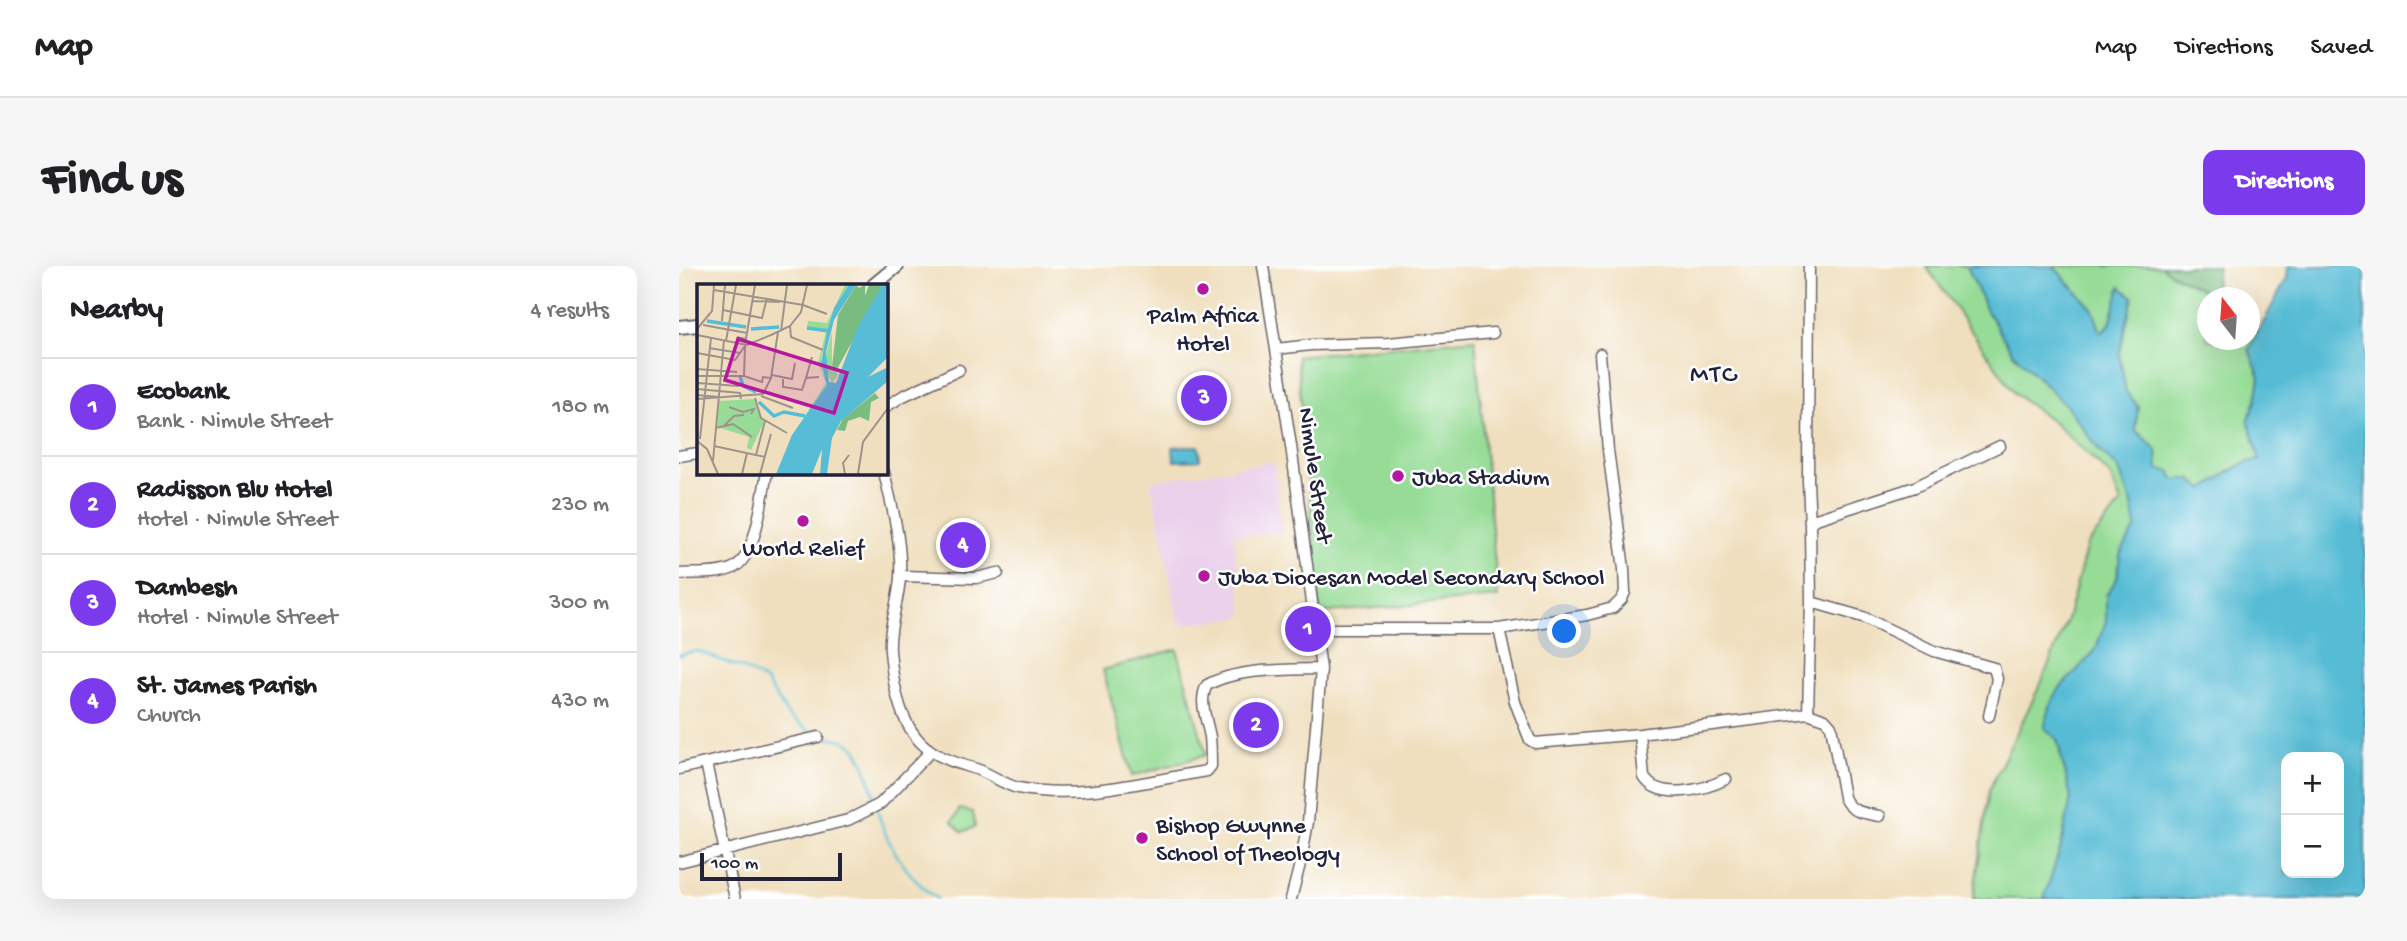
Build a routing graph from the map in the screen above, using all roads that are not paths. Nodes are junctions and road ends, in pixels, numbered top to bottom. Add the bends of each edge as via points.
1 (897, 266) edge
2 (1263, 266) edge
3 (1809, 266) edge
4 (875, 284) edge
5 (697, 325) edge
6 (679, 327) edge
7 (1493, 333) dead end
8 (1276, 349) junction
9 (1600, 354) dead end
10 (959, 370) dead end
11 (887, 406) edge
12 (2000, 446) dead end
13 (697, 453) edge
14 (679, 456) edge
15 (768, 474) edge
16 (884, 474) edge
17 (1810, 525) junction
18 (998, 573) dead end
19 (679, 574) edge
20 (900, 576) junction
21 (1811, 602) junction
22 (1317, 629) junction
23 (1499, 629) junction
24 (1321, 669) junction
25 (1808, 713) junction
26 (1989, 716) dead end
27 (1640, 734) junction
28 (817, 737) dead end
29 (931, 751) junction
30 (706, 763) junction
31 (679, 769) edge
32 (1727, 779) dead end
33 (1880, 816) dead end
34 (725, 850) junction
35 (679, 862) edge
36 (735, 899) edge
37 (1291, 899) edge

1 - 4 street
2 - 8 street, Nimule Street
3 - 17 street
5 - 6 street
7 - 8 street
8 - 22 street, Nimule Street
9 - 23 street via 1625,592 1612,608
10 - 11 street
12 - 17 street via 1915,487 1818,518
13 - 14 street
15 - 19 street via 751,548 740,562 725,570
16 - 20 street
17 - 21 street
18 - 20 street via 976,578
20 - 29 street via 889,647 892,664 904,719
21 - 25 street
21 - 26 street via 1863,617 1934,651 1994,668 1997,679
22 - 23 street
22 - 24 street, Nimule Street
23 - 27 street via 1515,702 1530,740
24 - 29 street via 1241,675 1207,685 1203,710 1210,737 1211,766 1207,771 1087,790 1016,788
24 - 37 street, Nimule Street via 1308,822
25 - 27 street
25 - 33 street via 1831,726 1846,803 1854,811
27 - 32 street via 1644,777 1655,788 1692,791
28 - 30 street
29 - 34 street via 869,811
30 - 31 street
30 - 34 street
34 - 35 street
34 - 36 street

